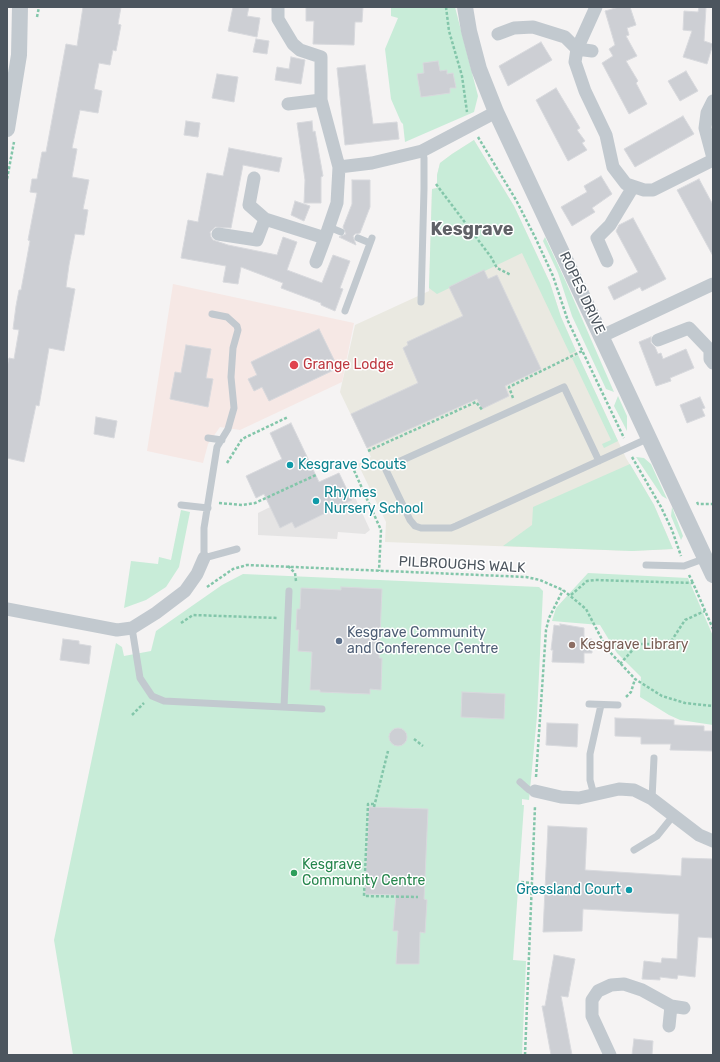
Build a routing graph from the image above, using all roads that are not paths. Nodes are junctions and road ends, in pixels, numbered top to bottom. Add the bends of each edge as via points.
1 (20, 7) edge
2 (278, 7) edge
3 (465, 7) edge
4 (596, 7) edge
5 (498, 34) dead end
6 (577, 49) junction
7 (592, 51) dead end
8 (321, 100) junction
9 (713, 101) edge
10 (288, 104) dead end
11 (496, 112) junction
12 (7, 129) edge
13 (422, 151) junction
14 (713, 159) edge
15 (339, 167) junction
16 (254, 178) dead end
17 (633, 187) junction
18 (265, 219) junction
19 (327, 232) junction
20 (341, 232) dead end
21 (218, 234) dead end
22 (358, 238) dead end
23 (607, 261) dead end
24 (316, 262) dead end
25 (713, 284) edge
26 (421, 302) dead end
27 (345, 311) dead end
28 (212, 314) dead end
29 (602, 336) junction
30 (658, 340) dead end
31 (713, 363) edge
32 (208, 438) dead end
33 (649, 438) junction
34 (222, 440) junction
35 (599, 461) junction
36 (181, 505) dead end
37 (208, 505) junction
38 (237, 549) dead end
39 (204, 558) junction
40 (706, 558) junction
41 (646, 565) dead end
42 (713, 575) edge
43 (289, 592) dead end
44 (7, 609) edge
45 (132, 628) junction
46 (589, 704) dead end
47 (602, 705) junction
48 (618, 705) road end
49 (284, 708) junction
50 (322, 709) dead end
51 (654, 758) dead end
52 (520, 782) dead end
53 (535, 791) joint
54 (594, 795) junction
55 (652, 799) junction
56 (674, 816) junction
57 (713, 840) edge
58 (634, 850) dead end
59 (669, 1026) dead end
60 (610, 1055) edge

1 - 12 street via 19,55
2 - 8 street via 278,19 293,44 300,50 321,57
3 - 11 street, ROPES DRIVE via 479,69
4 - 6 street
5 - 6 street via 524,26 533,27 565,37
6 - 7 street
6 - 17 street via 575,62 585,92 606,134 613,167 620,178
8 - 10 street
8 - 15 street
9 - 14 street via 706,113 705,128
11 - 13 street
11 - 29 street, ROPES DRIVE
13 - 15 street via 372,163
13 - 26 lane via 424,181
14 - 17 street via 653,190
15 - 19 street via 337,203
16 - 18 street via 249,205
17 - 23 street via 610,226 597,238
18 - 19 street
18 - 21 street via 257,240
19 - 20 lane
19 - 24 street
22 - 27 lane via 371,240
25 - 29 street
28 - 34 lane via 228,317 237,326 231,377 234,408 228,430
29 - 33 street, ROPES DRIVE
30 - 31 street via 689,328 710,350 710,359
32 - 34 lane
33 - 35 lane
33 - 40 street, ROPES DRIVE
34 - 37 lane via 217,447
35 - 35 lane via 564,387 386,468 415,526 446,528 456,526
36 - 37 lane
37 - 39 lane via 203,541
38 - 39 lane
39 - 45 street via 190,585 178,597
40 - 41 lane via 684,566
40 - 42 street, ROPES DRIVE
43 - 49 lane
44 - 45 street via 110,629
45 - 49 lane via 140,678 152,696 177,703
46 - 47 lane
47 - 48 lane
47 - 54 lane via 590,754 590,780
49 - 50 lane
51 - 55 lane
52 - 53 lane via 529,790
53 - 54 street via 561,797 580,798
54 - 55 street via 619,789 643,793
55 - 56 street
56 - 57 street via 699,835
56 - 58 lane via 658,836
59 - 60 street via 677,1004 624,984 611,985 598,991 592,1000 592,1016

